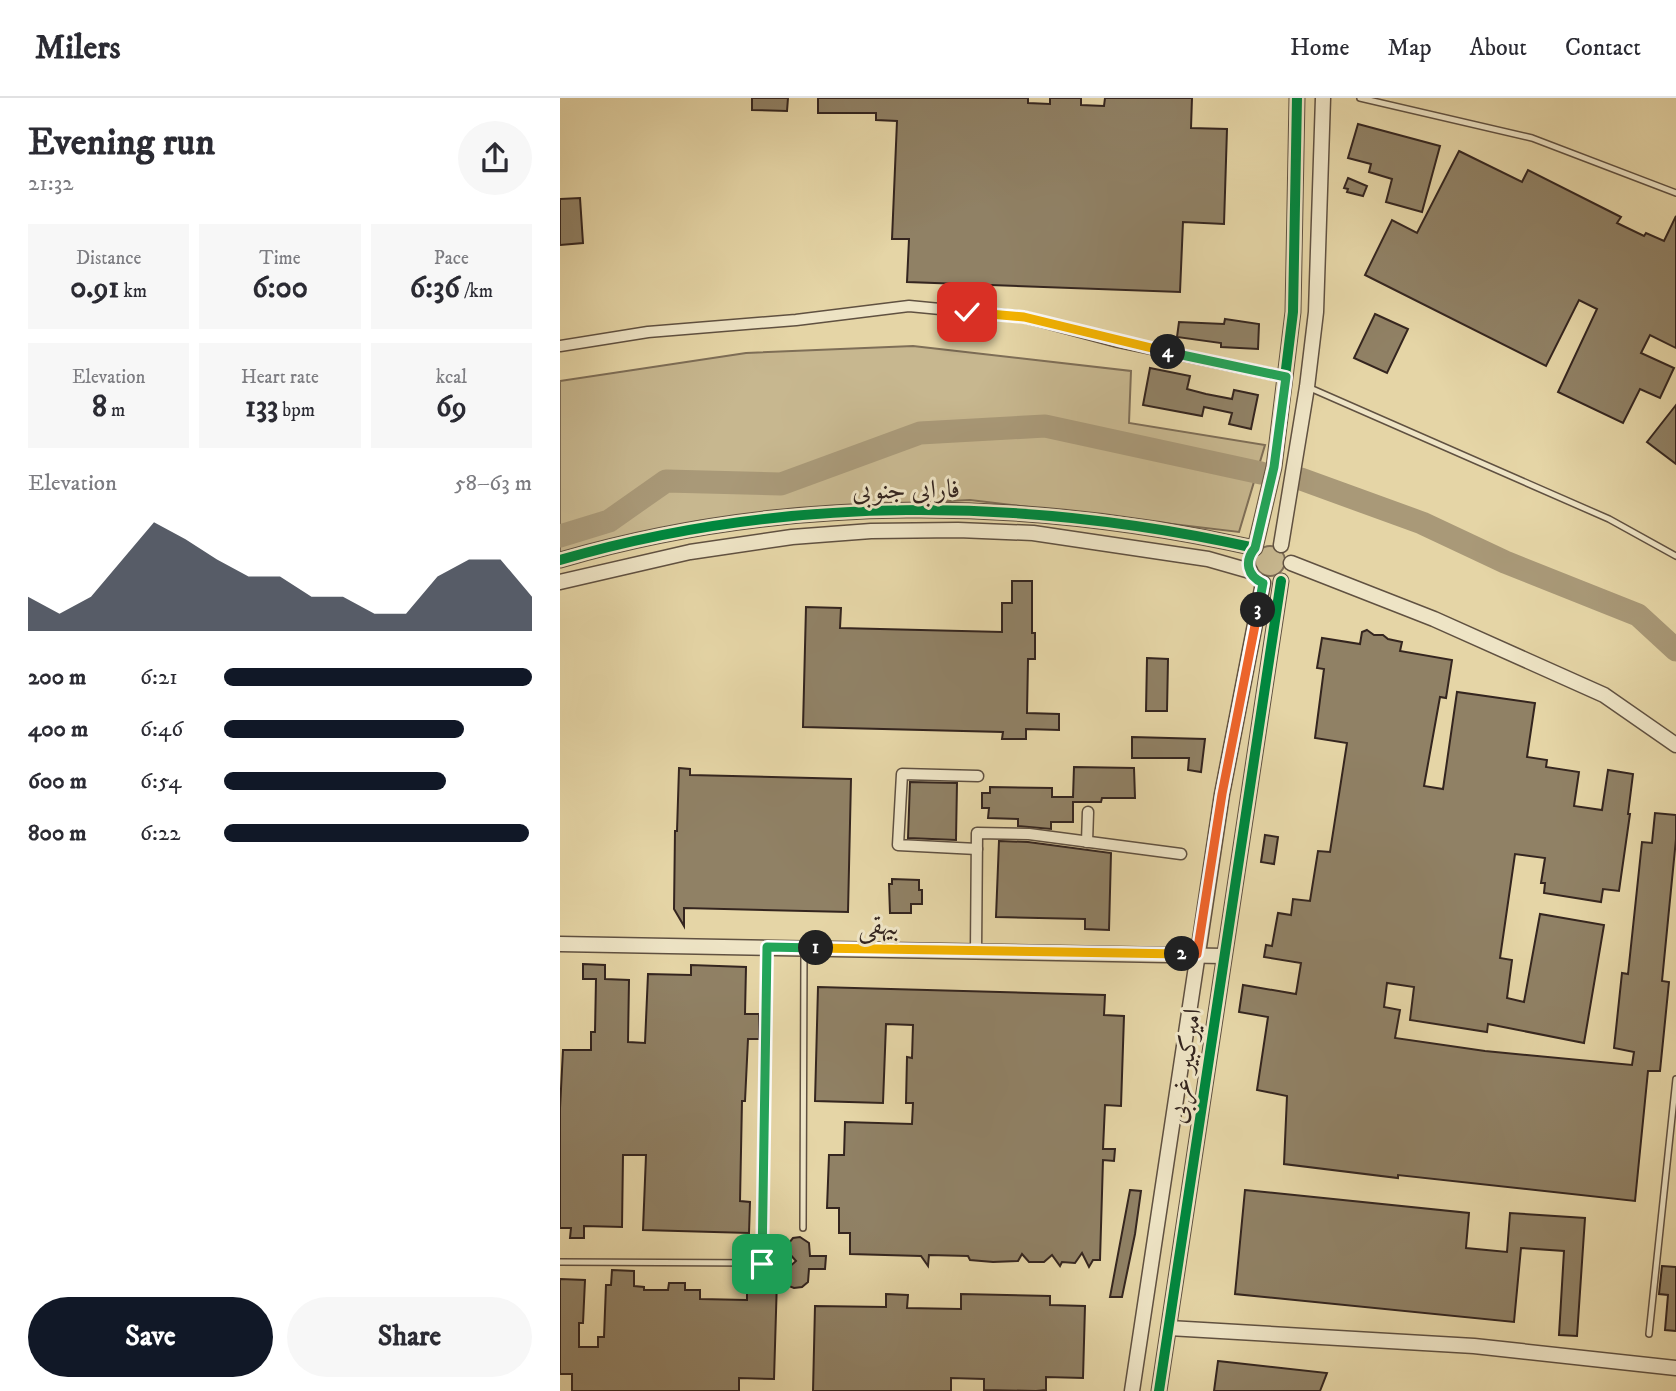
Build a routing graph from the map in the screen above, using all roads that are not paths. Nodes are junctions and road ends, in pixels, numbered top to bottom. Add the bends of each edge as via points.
1 (1297, 98) edge
2 (1323, 98) edge
3 (1360, 98) edge
4 (1676, 193) edge
5 (560, 346) edge
6 (1286, 377) junction
7 (1307, 387) junction
8 (1281, 545) junction
9 (1255, 548) junction
10 (1676, 556) edge
11 (560, 560) edge
12 (1291, 563) junction
13 (1250, 571) junction
14 (1281, 581) junction
15 (560, 582) edge
16 (1263, 583) junction
17 (1676, 746) edge
18 (978, 776) dead end
19 (1088, 812) dead end
20 (1087, 842) junction
21 (977, 849) junction
22 (1181, 855) dead end
23 (560, 944) edge
24 (767, 947) junction
25 (804, 948) junction
26 (976, 951) junction
27 (1197, 954) junction
28 (1223, 956) junction
29 (1676, 1079) edge
30 (803, 1228) dead end
31 (560, 1262) edge
32 (1169, 1328) junction
33 (1649, 1334) dead end
34 (1676, 1368) edge
35 (1132, 1391) edge
36 (1159, 1391) edge

1 - 6 street via 1293,312
2 - 7 street via 1316,312
3 - 4 lane via 1532,138
5 - 6 street via 648,332 909,306 1024,317
6 - 9 street via 1274,467
7 - 8 street
7 - 10 lane via 1609,519
8 - 9 street via 1268,542
8 - 12 street
9 - 11 street, فارابی جنوبی via 1035,513 871,510 789,515 697,529
9 - 13 street via 1249,558
12 - 14 street
12 - 17 street via 1434,619 1604,695
13 - 15 street, فارابی جنوبی via 1208,559 1033,533 871,531 690,552
13 - 16 street
14 - 16 street
14 - 28 street, امیرکبیر غربی
16 - 27 street, امیرکبیر غربی
18 - 21 street via 902,774 898,845
19 - 20 street
20 - 21 street via 977,833
20 - 22 street
21 - 26 street
23 - 24 street, بیهقی
24 - 25 street, بیهقی
24 - 31 lane via 762,1264
25 - 26 street, بیهقی
25 - 30 lane
26 - 27 street, بیهقی
27 - 28 street, بیهقی
27 - 35 street, امیرکبیر غربی
28 - 32 street, امیرکبیر غربی
29 - 33 lane
32 - 34 street via 1474,1346
32 - 36 street, امیرکبیر غربی

